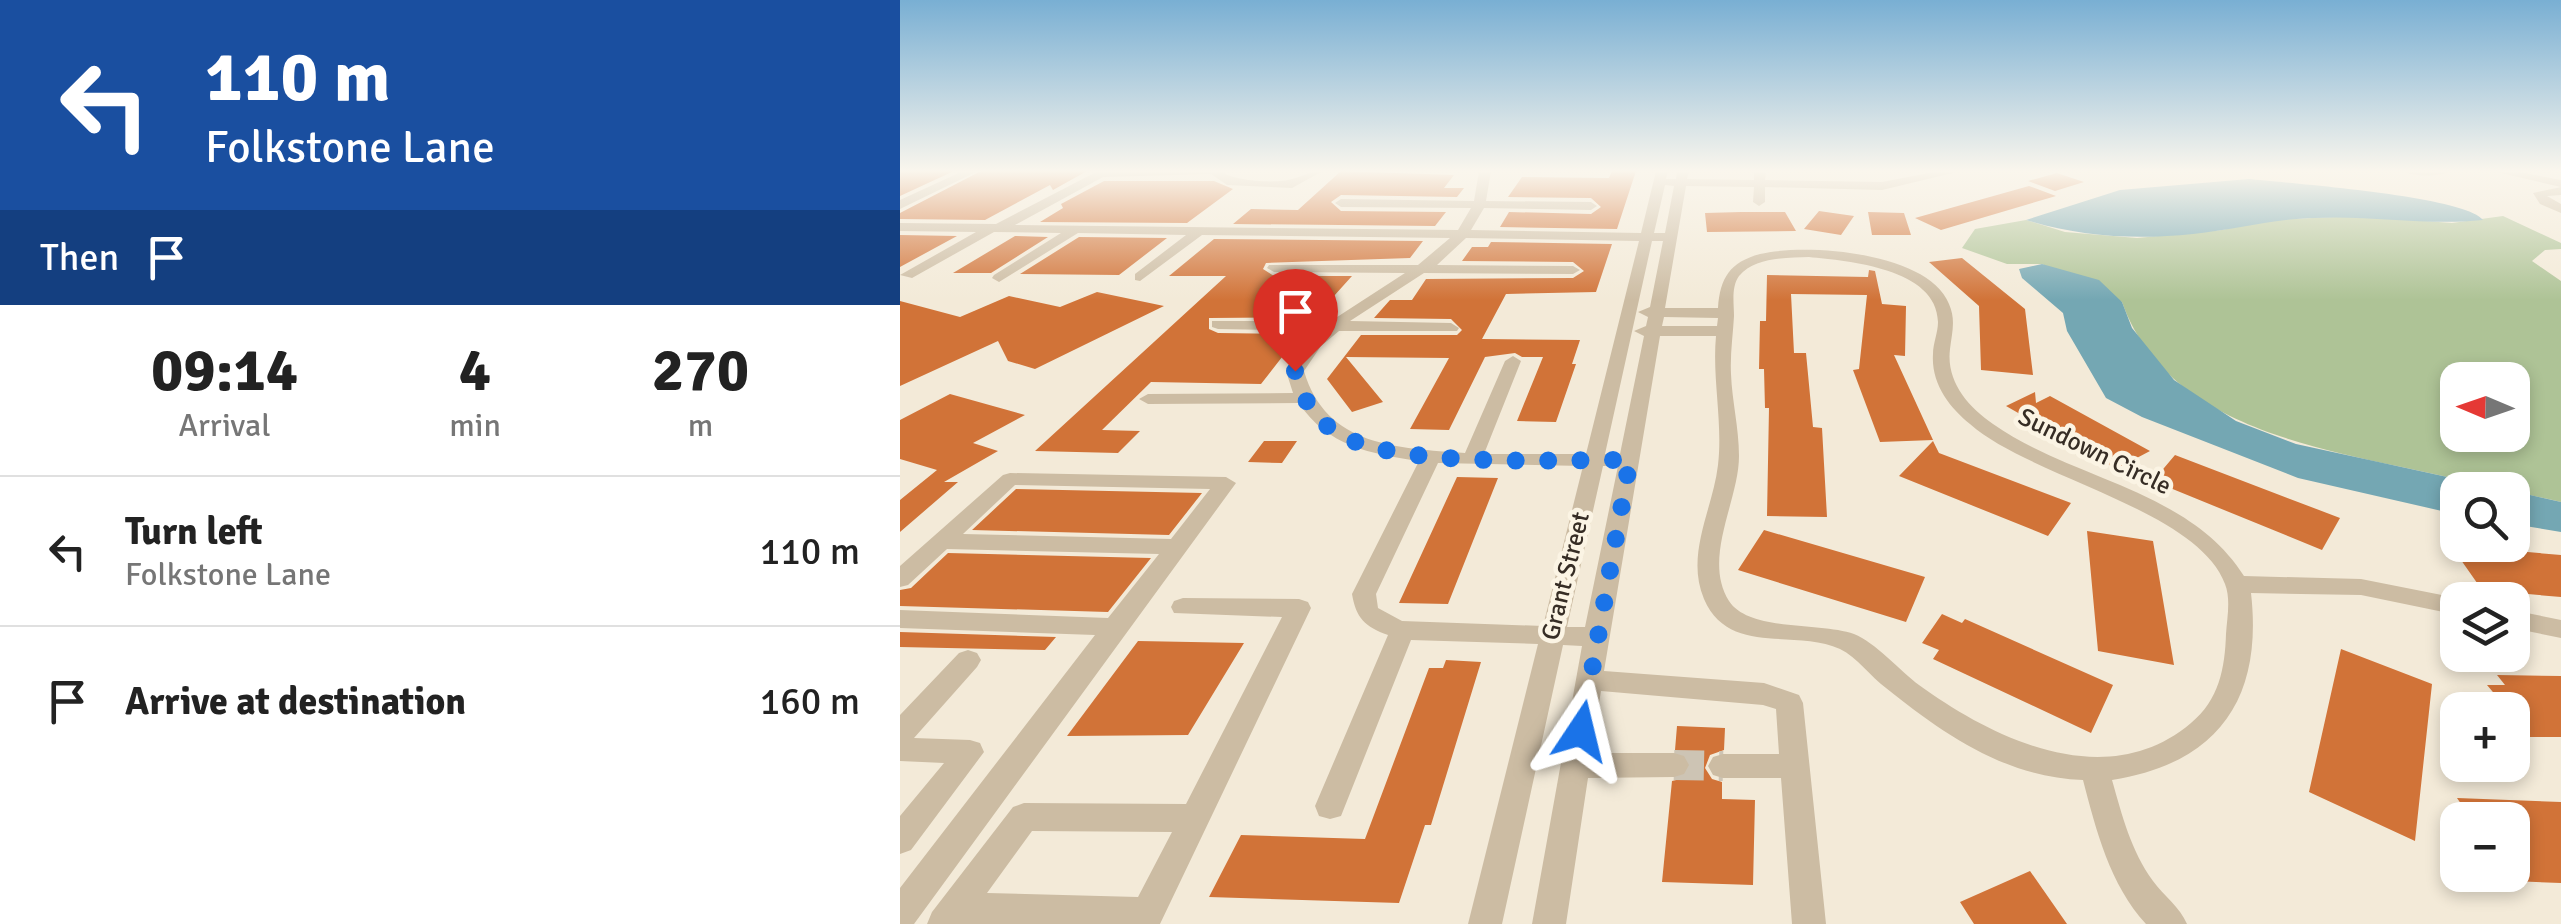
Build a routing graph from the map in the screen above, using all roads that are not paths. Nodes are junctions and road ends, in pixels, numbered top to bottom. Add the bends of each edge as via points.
1 (1022, 214) edge
2 (1475, 214) edge
3 (1652, 214) edge
4 (1674, 214) edge
5 (900, 227) edge
6 (994, 229) junction
7 (1075, 230) junction
8 (1199, 231) junction
9 (1461, 235) junction
10 (1647, 237) junction
11 (1670, 237) junction
12 (1274, 268) dead end
13 (1424, 269) junction
14 (1573, 270) dead end
15 (907, 275) dead end
16 (1140, 277) dead end
17 (999, 278) dead end
18 (1629, 312) junction
19 (1658, 312) junction
20 (1726, 322) junction
21 (1218, 324) dead end
22 (1330, 326) junction
23 (1451, 328) dead end
24 (1625, 331) junction
25 (1653, 331) junction
26 (1513, 361) dead end
27 (1302, 398) junction
28 (1148, 399) dead end
29 (1431, 456) junction
30 (1473, 457) junction
31 (1593, 460) junction
32 (1630, 460) junction
33 (942, 541) junction
34 (1178, 547) junction
35 (900, 579) edge
36 (2238, 584) junction
37 (2440, 602) edge
38 (1183, 607) dead end
39 (900, 619) edge
40 (2530, 622) edge
41 (1115, 627) junction
42 (1402, 630) junction
43 (2561, 630) edge
44 (1550, 637) junction
45 (1596, 637) junction
46 (968, 660) dead end
47 (1590, 680) junction
48 (900, 734) edge
49 (900, 749) edge
50 (1575, 766) junction
51 (1674, 766) tunnel mouth
52 (1723, 766) tunnel mouth
53 (1795, 766) junction
54 (2094, 770) junction
55 (1330, 806) dead end
56 (1194, 818) junction
57 (900, 840) edge
58 (900, 915) edge
59 (950, 916) edge
60 (1144, 919) edge
61 (1484, 924) edge
62 (1548, 924) edge
63 (1808, 924) edge
64 (2170, 924) edge

1 - 6 street
2 - 9 street
3 - 10 street, Grant Street
4 - 11 street, Grant Street
5 - 6 street
6 - 7 street
6 - 15 street
7 - 8 street
7 - 17 street
8 - 9 street
8 - 16 street
9 - 10 street
9 - 13 street
10 - 11 street
10 - 18 street, Grant Street
11 - 19 street, Grant Street
12 - 13 street
13 - 14 street
13 - 22 street
18 - 19 street
18 - 24 street, Grant Street
19 - 20 street
19 - 25 street, Grant Street
20 - 25 street
20 - 36 street, Sundown Circle via 1728,281 1758,260 1809,254 1898,268 1940,299 1946,318 1944,382 1957,403 2026,452 2163,514 2206,541
20 - 54 street, Sundown Circle via 1729,462 1710,546 1710,586 1726,614 1766,631 1852,643 1954,724 2005,749
21 - 22 street
22 - 23 street
22 - 27 street via 1295,371
24 - 25 street
24 - 31 street, Grant Street
25 - 32 street, Grant Street
26 - 30 street
27 - 28 street
27 - 29 street via 1352,441
29 - 30 street
29 - 42 street via 1364,594 1367,612
30 - 31 street
31 - 32 street
31 - 44 street, Grant Street
32 - 45 street, Grant Street
33 - 34 street
33 - 34 street via 1010,478 1226,483
33 - 35 street
34 - 41 street
36 - 37 street via 2361,587
36 - 54 street, Sundown Circle via 2240,648 2231,693 2198,734 2150,762
38 - 56 street via 1299,608
39 - 41 street
40 - 43 street
41 - 58 street
42 - 44 street
42 - 55 street
44 - 45 street
44 - 61 street, Grant Street
45 - 47 street, Grant Street
46 - 48 street
47 - 50 street, Grant Street
47 - 53 street via 1764,694 1789,703
49 - 57 street via 970,752
50 - 51 street
50 - 62 street, Grant Street
52 - 53 street
53 - 63 street
54 - 64 street via 2116,848 2148,906
56 - 59 street via 1024,817
56 - 60 street
59 - 60 street

